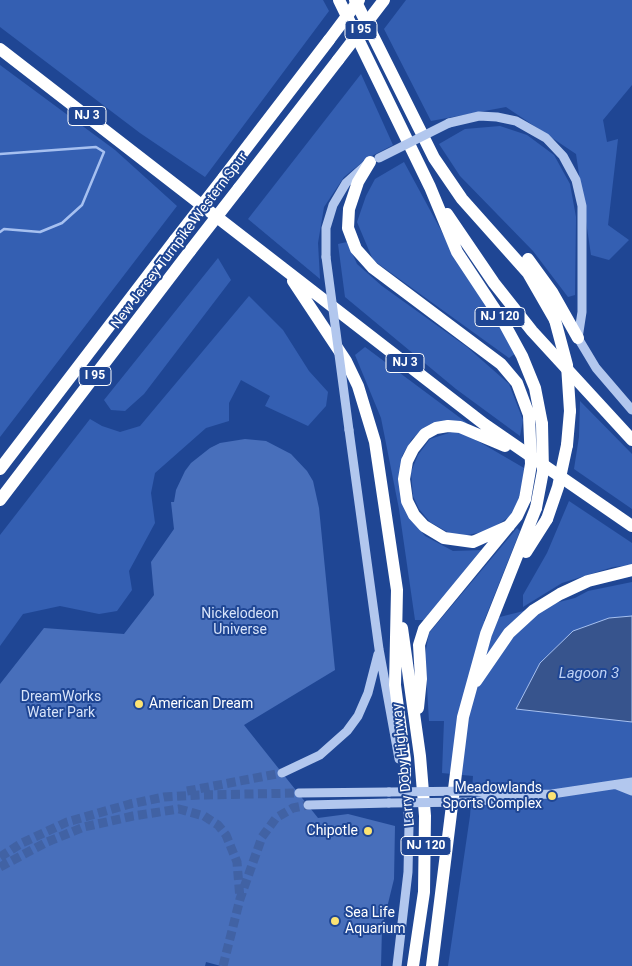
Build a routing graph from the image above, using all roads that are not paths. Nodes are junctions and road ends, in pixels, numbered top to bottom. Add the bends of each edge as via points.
1 (339, 0) edge
2 (356, 0) edge
3 (359, 0) edge
4 (384, 0) edge
5 (0, 49) edge
6 (413, 115) junction
7 (375, 160) junction
8 (430, 187) junction
9 (286, 271) junction
10 (578, 338) junction
11 (632, 410) edge
12 (632, 440) edge
13 (524, 454) junction
14 (0, 469) edge
15 (0, 500) edge
16 (509, 526) junction
17 (632, 526) edge
18 (632, 570) edge
19 (511, 575) junction
20 (397, 590) junction
21 (379, 649) junction
22 (470, 689) junction
23 (416, 726) junction
24 (282, 772) tunnel mouth
25 (405, 782) junction
26 (632, 782) edge
27 (617, 785) junction
28 (632, 791) edge
29 (299, 793) tunnel mouth
30 (521, 795) junction
31 (308, 805) tunnel mouth
32 (397, 966) edge
33 (414, 966) edge
34 (432, 966) edge

1 - 8 highway
2 - 6 highway
3 - 14 highway, New Jersey Turnpike Western Spur / I 95, bridge
4 - 15 highway, New Jersey Turnpike Western Spur / I 95, bridge
5 - 9 highway, NJ 3
6 - 10 highway via 452,175 538,272
6 - 19 highway, bridge via 428,148 453,187 528,273 555,320 567,365 570,411 560,478 547,519
7 - 10 street, bridge via 449,123 479,116 516,121 546,138 568,164 576,180 582,206 582,312
7 - 16 highway, bridge via 358,182 349,209 348,228 356,248 373,268 501,364 517,383 529,415 531,459 526,499
7 - 21 street, bridge via 346,183 333,204 326,228 326,258
8 - 12 highway via 517,313
8 - 19 highway, NJ 120, bridge via 457,252 504,323 535,388 542,424 543,471 536,508
9 - 13 highway, NJ 3
9 - 20 highway, NJ 120 via 339,348 364,403 378,456
10 - 11 street via 596,368
13 - 16 highway via 466,429 448,426 436,428 421,438 406,467 404,487 410,508 418,520 437,535 473,542
13 - 17 highway, NJ 3
16 - 23 highway via 422,634
18 - 22 highway via 588,581 534,610 509,633
19 - 22 highway, NJ 120 via 486,634
20 - 23 highway, Larry Doby Highway / NJ 120
20 - 25 highway via 395,685
21 - 24 street via 368,693 353,724 320,755
21 - 25 street
22 - 34 highway, NJ 120 via 461,735
23 - 33 highway, Larry Doby Highway / NJ 120 via 426,847
25 - 32 street via 409,826 408,872
26 - 27 street
27 - 28 street
27 - 30 street via 568,793
29 - 30 street, bridge via 474,791
30 - 31 street, bridge via 472,802

